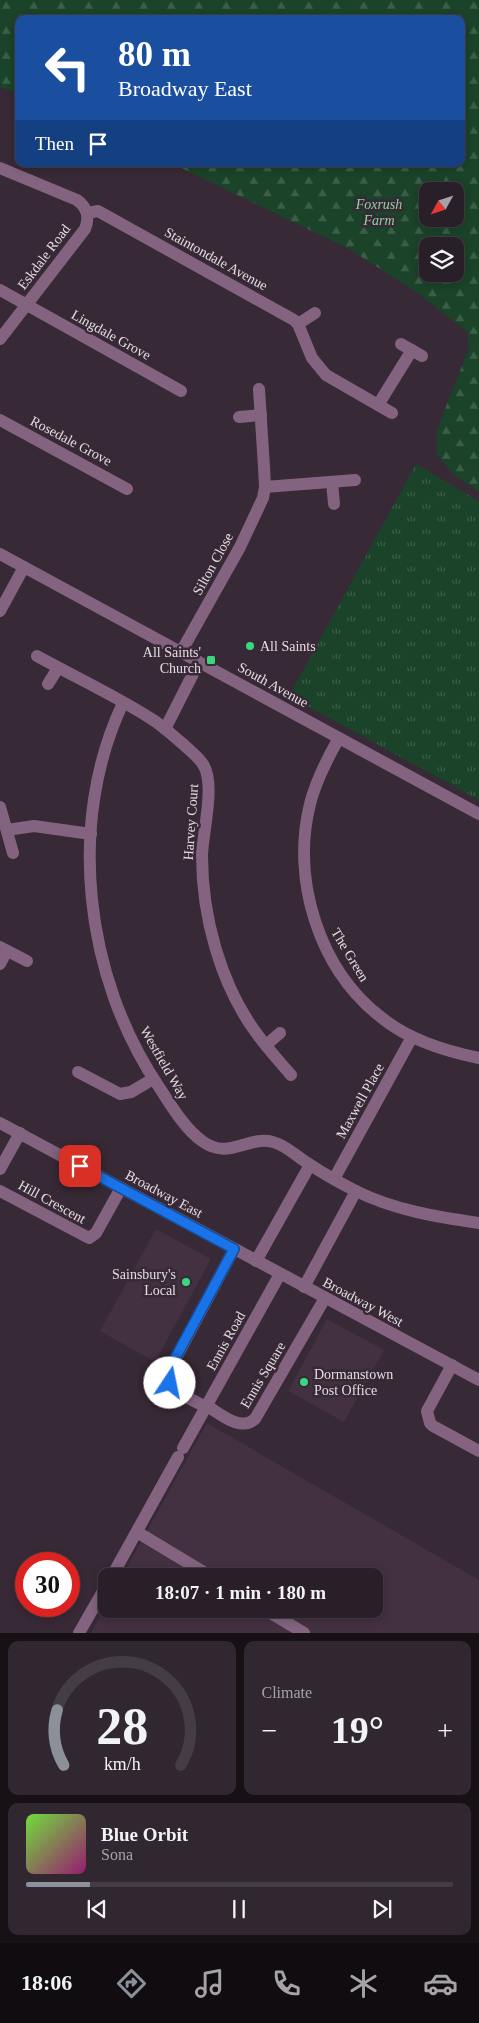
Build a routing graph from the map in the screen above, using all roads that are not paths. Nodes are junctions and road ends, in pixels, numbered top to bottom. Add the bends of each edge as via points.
1 (0, 168) edge
2 (87, 213) junction
3 (0, 290) edge
4 (26, 306) junction
5 (315, 313) dead end
6 (298, 324) junction
7 (0, 339) edge
8 (412, 350) dead end
9 (259, 389) dead end
10 (181, 391) dead end
11 (378, 405) junction
12 (392, 413) dead end
13 (261, 415) junction
14 (239, 417) dead end
15 (0, 420) edge
16 (355, 480) dead end
17 (332, 482) junction
18 (265, 487) junction
19 (127, 489) dead end
20 (334, 504) dead end
21 (0, 554) edge
22 (24, 567) junction
23 (0, 611) edge
24 (181, 652) junction
25 (37, 656) dead end
26 (199, 662) junction
27 (58, 668) junction
28 (48, 684) dead end
29 (123, 703) junction
30 (165, 729) junction
31 (339, 738) junction
32 (0, 807) edge
33 (479, 814) edge
34 (7, 830) junction
35 (91, 834) junction
36 (13, 853) dead end
37 (4, 949) edge
38 (27, 961) dead end
39 (0, 964) edge
40 (280, 1033) dead end
41 (412, 1037) junction
42 (266, 1045) junction
43 (479, 1058) edge
44 (78, 1072) dead end
45 (291, 1075) dead end
46 (153, 1079) junction
47 (0, 1123) edge
48 (20, 1133) junction
49 (310, 1165) junction
50 (0, 1169) edge
51 (334, 1179) junction
52 (121, 1188) junction
53 (0, 1191) edge
54 (356, 1191) junction
55 (479, 1223) edge
56 (234, 1249) junction
57 (256, 1261) junction
58 (280, 1274) junction
59 (304, 1287) junction
60 (325, 1298) junction
61 (452, 1365) junction
62 (479, 1380) edge
63 (206, 1407) junction
64 (479, 1451) edge
65 (137, 1532) junction
66 (117, 1568) edge
67 (197, 1568) edge
68 (98, 1600) edge
69 (279, 1618) edge
70 (79, 1633) edge
71 (304, 1633) edge

1 - 2 street via 77,200
2 - 4 street, Eskdale Road via 85,229
2 - 6 street, Staintondale Avenue via 98,211
3 - 4 street, Lingdale Grove
4 - 7 street, Eskdale Road
4 - 10 street, Lingdale Grove
5 - 6 street
6 - 11 street via 307,350 322,371
8 - 11 street
9 - 13 street, Silton Close
11 - 12 street
13 - 14 street
13 - 18 street, Silton Close
15 - 19 street, Rosedale Grove
16 - 17 street
17 - 18 street
17 - 20 street
18 - 24 street, Silton Close via 255,518
21 - 22 street, South Avenue
22 - 23 street
22 - 24 street, South Avenue
24 - 26 street, South Avenue
25 - 27 street, Harvey Court
26 - 30 street
26 - 31 street, South Avenue
27 - 28 street
27 - 29 street, Harvey Court
29 - 30 street, Harvey Court
29 - 35 street, Westfield Way via 110,728 97,775
30 - 42 street, Harvey Court via 198,758 209,779 202,856 207,913 227,977 256,1033
31 - 33 street, South Avenue
31 - 41 street, The Green via 321,771 308,812 304,860 309,900 322,941 355,993 382,1018
32 - 34 street
34 - 35 street via 34,826
34 - 36 street
35 - 46 street, Westfield Way via 92,896 106,972 122,1020
37 - 38 street
37 - 39 street
40 - 42 street
41 - 43 street, The Green
41 - 51 street, Maxwell Place
42 - 45 street, Harvey Court
44 - 46 street via 120,1094
46 - 49 street, Westfield Way via 203,1142 228,1149 254,1142 272,1142
47 - 48 street, Broadway East
48 - 50 street
48 - 52 street, Broadway East
49 - 51 street, Westfield Way
49 - 57 street
51 - 54 street, Westfield Way
52 - 53 street, Hill Crescent via 96,1234 88,1238
52 - 56 street, Broadway East
54 - 55 street, Westfield Way via 408,1210
54 - 59 street
56 - 57 street, Broadway West
56 - 63 street, Ennis Square via 169,1371 170,1383 175,1390
57 - 58 street, Broadway West
58 - 59 street, Broadway West
58 - 63 street, Ennis Road
59 - 60 street, Broadway West
60 - 61 street, Broadway West
60 - 63 street, Ennis Square via 255,1419 241,1425
61 - 62 street, Broadway West
61 - 64 street via 427,1414 433,1426
63 - 65 street, Ennis Road
65 - 66 street, Ennis Road
65 - 67 street
68 - 70 street
69 - 71 street

